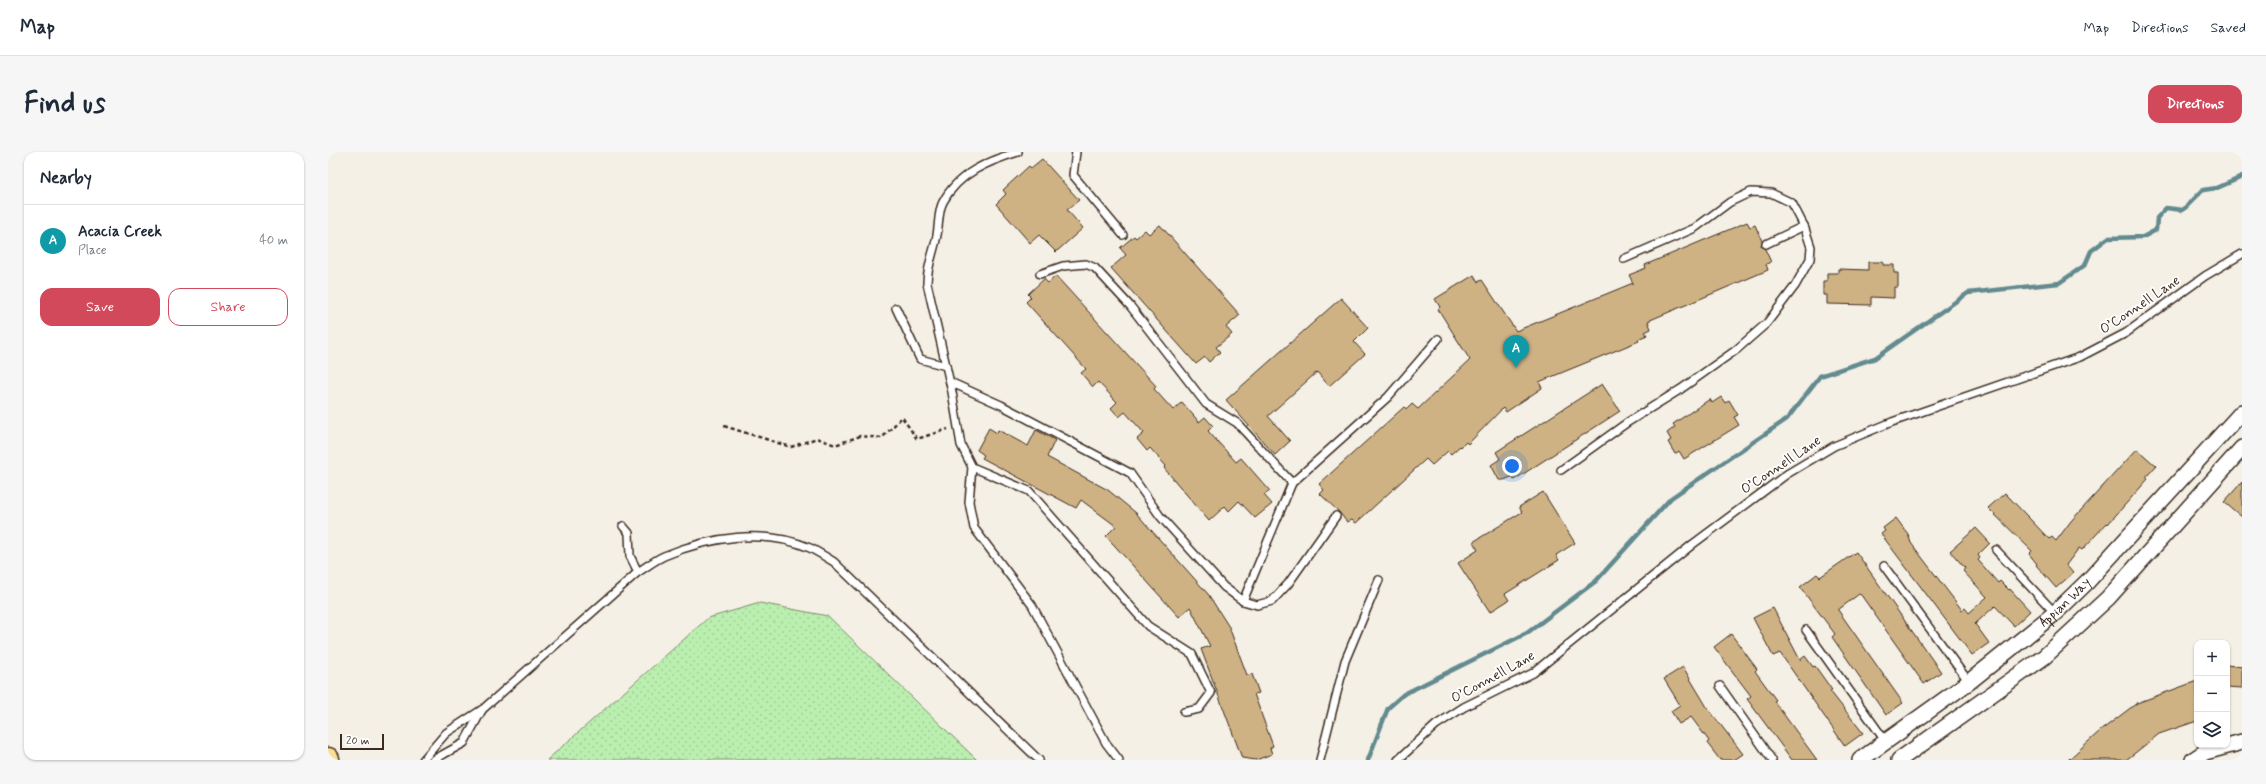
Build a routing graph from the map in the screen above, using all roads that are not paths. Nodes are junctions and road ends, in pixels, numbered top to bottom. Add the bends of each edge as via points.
1 (1018, 152) edge
2 (1076, 152) edge
3 (1804, 226) junction
4 (1123, 235) dead end
5 (1766, 244) dead end
6 (2242, 254) edge
7 (1624, 259) dead end
8 (1040, 274) dead end
9 (896, 308) dead end
10 (1438, 339) dead end
11 (946, 366) junction
12 (950, 382) junction
13 (2242, 412) edge
14 (2242, 448) edge
15 (972, 467) junction
16 (1562, 470) dead end
17 (1292, 483) junction
18 (1336, 516) dead end
19 (623, 526) dead end
20 (1996, 550) dead end
21 (1884, 566) dead end
22 (638, 572) junction
23 (1378, 580) dead end
24 (1244, 600) junction
25 (2055, 613) junction
26 (1806, 630) dead end
27 (1969, 682) junction
28 (1720, 686) dead end
29 (483, 708) junction
30 (1184, 712) dead end
31 (1886, 742) junction
32 (2242, 742) edge
33 (423, 760) edge
34 (433, 760) edge
35 (1039, 760) edge
36 (1119, 760) edge
37 (1320, 760) edge
38 (1398, 760) edge
39 (1772, 760) edge
40 (1860, 760) edge
41 (1899, 760) edge
42 (2193, 760) edge

1 - 11 lane via 985,163 959,181 942,202 937,236 927,269 927,283
2 - 4 lane via 1073,175
3 - 5 lane
3 - 7 lane via 1792,203 1771,193 1750,192 1730,202 1695,228
3 - 16 lane via 1811,247 1810,259 1795,286 1767,323 1736,350 1628,422
6 - 38 lane, O’Connell Lane via 2205,276 2126,333 2080,357 1892,422 1834,446 1787,474 1693,544 1533,673 1464,707 1436,725
8 - 17 lane via 1063,266 1086,264 1095,268 1131,307 1206,404 1237,423
9 - 11 lane via 920,359
10 - 17 lane via 1388,397
11 - 12 lane
12 - 15 lane via 962,446
12 - 24 lane via 1001,405 1130,473 1160,516 1224,586
13 - 25 street, Appian Way
14 - 41 street, Appian Way via 2108,598 2044,657
15 - 30 lane via 1029,491 1148,626 1192,654 1211,693 1199,710
15 - 36 lane via 969,502 974,528 1032,605 1106,743
17 - 24 lane
18 - 24 lane via 1288,584 1272,601 1257,605
19 - 22 lane via 629,533 630,556
20 - 25 lane
21 - 27 lane
22 - 29 lane
22 - 35 lane via 663,556 727,539 753,536 785,540 810,548 834,562 855,581
23 - 37 lane via 1345,661
25 - 27 street, Appian Way
26 - 31 lane
27 - 31 street, Appian Way
28 - 39 lane
29 - 33 lane via 446,732
29 - 34 lane via 464,743
31 - 40 street, Appian Way
32 - 42 street via 2205,752

